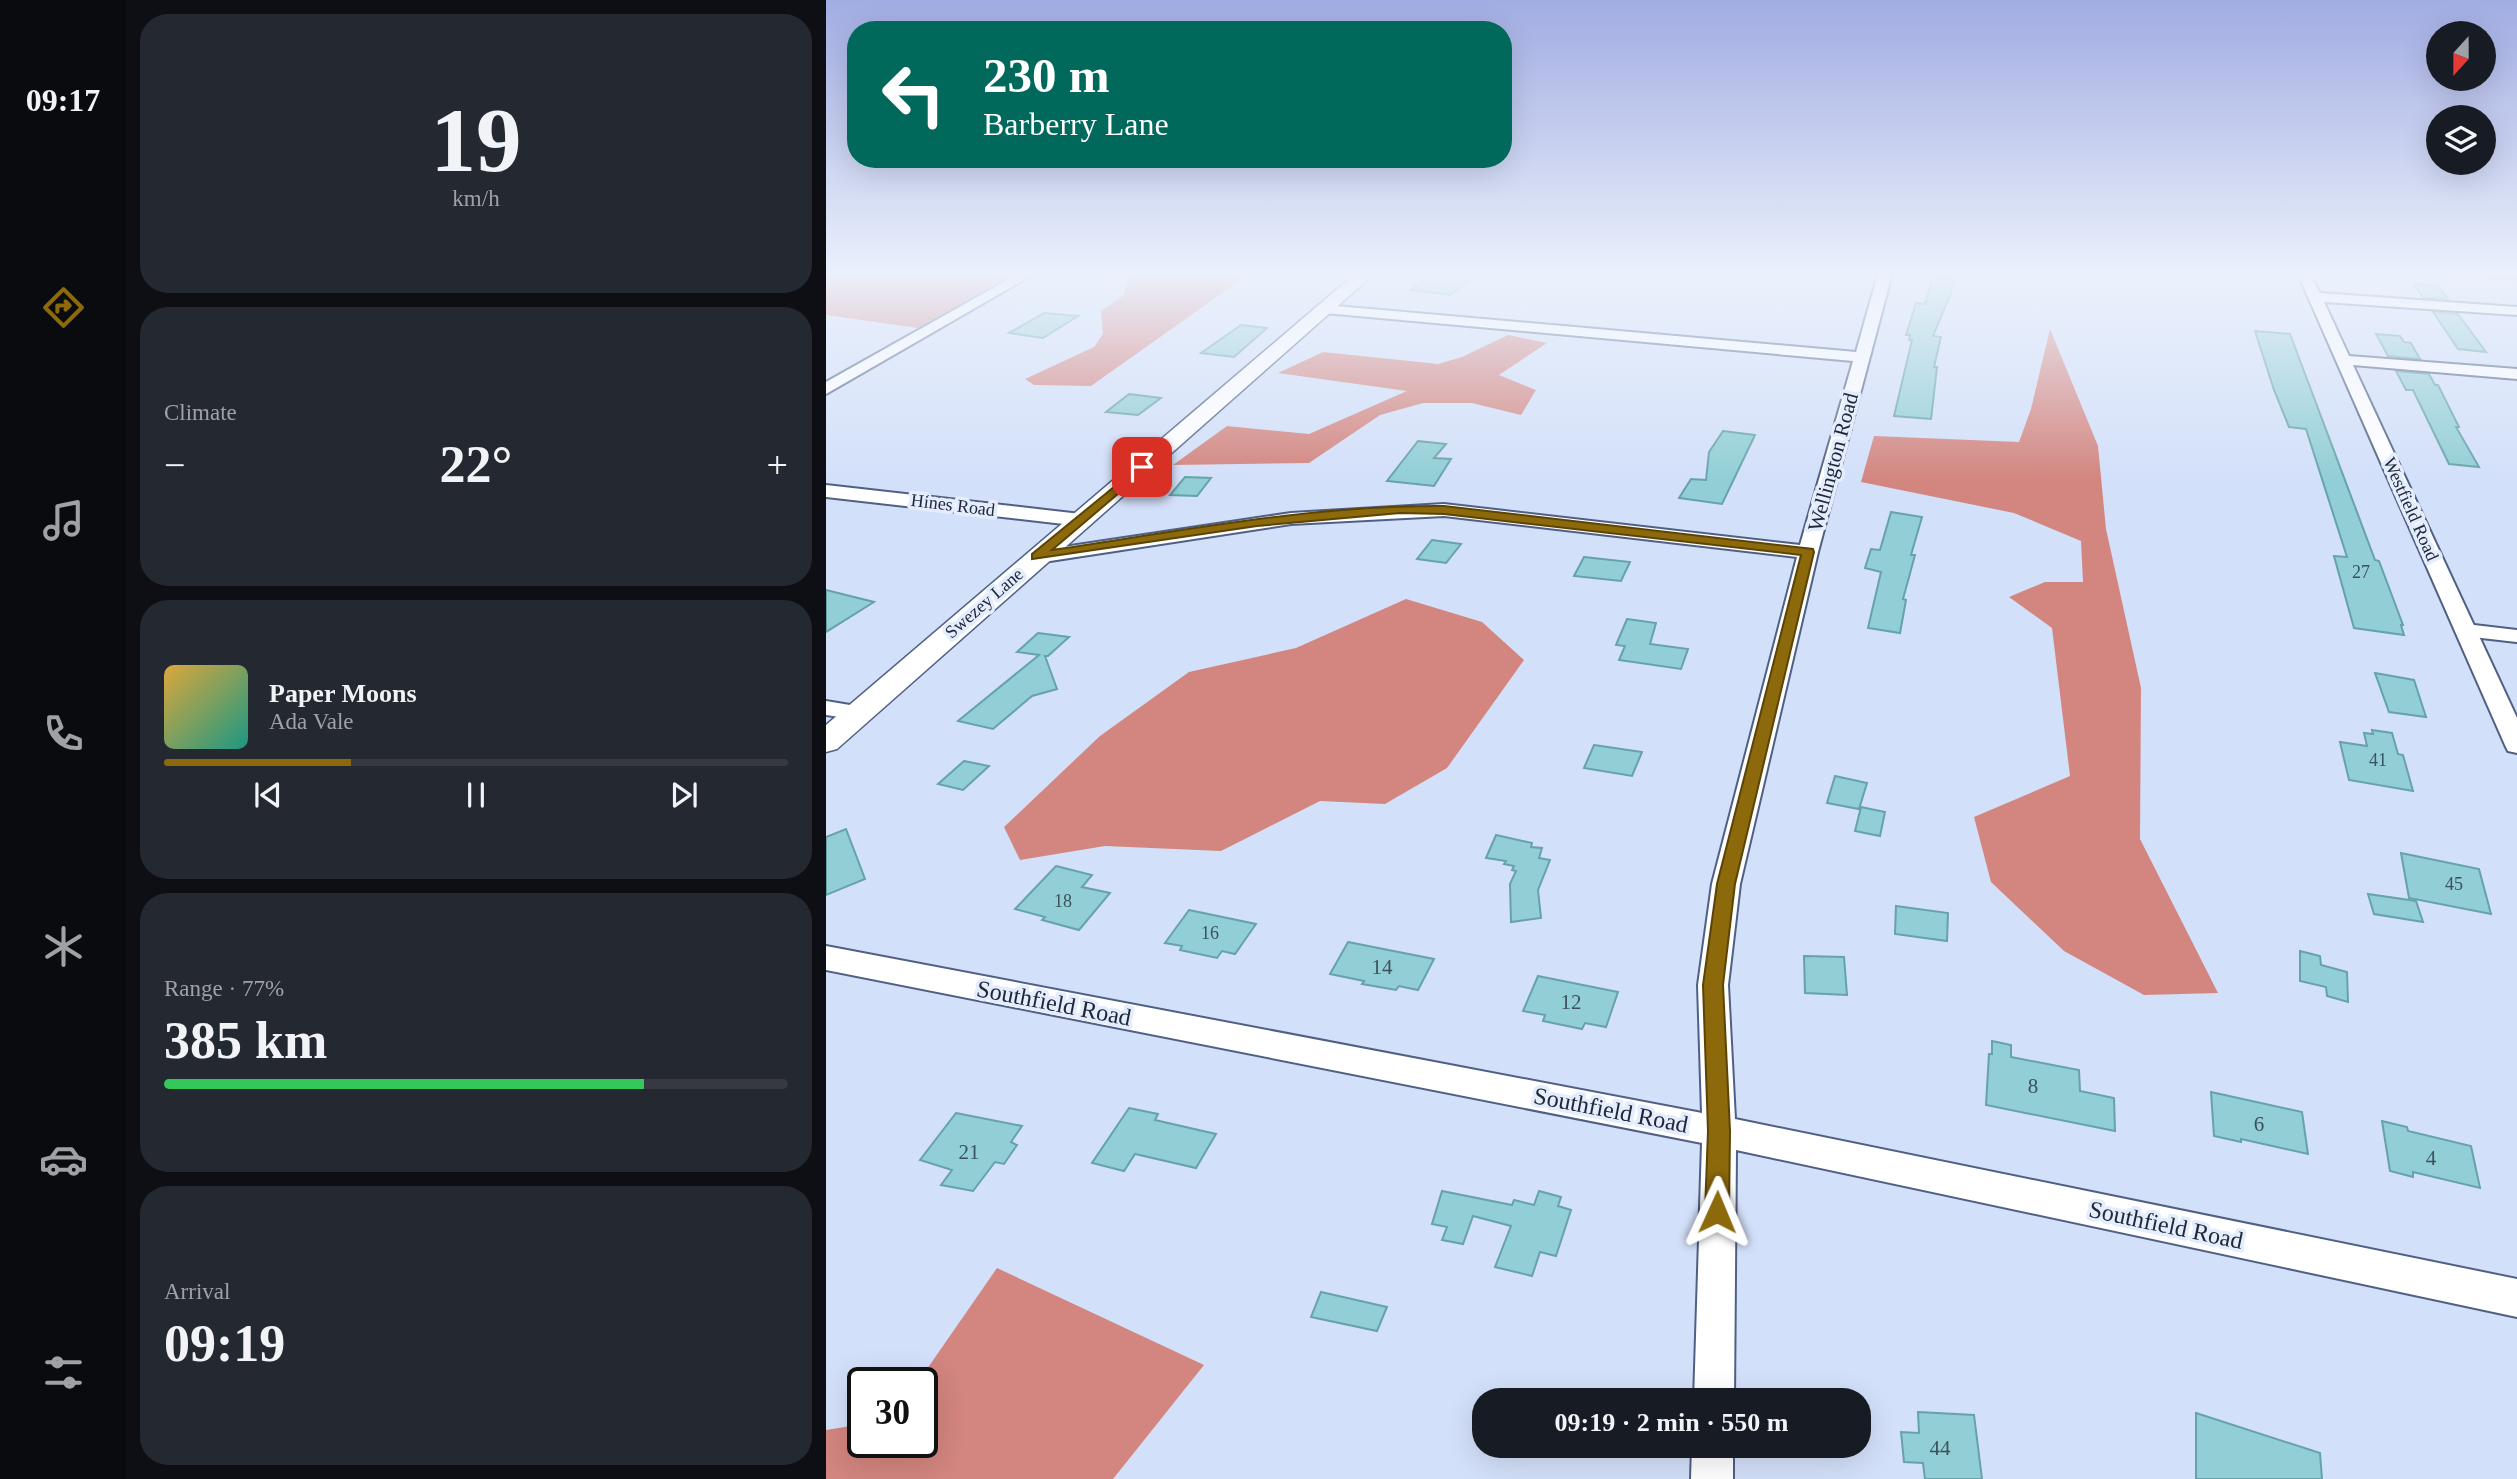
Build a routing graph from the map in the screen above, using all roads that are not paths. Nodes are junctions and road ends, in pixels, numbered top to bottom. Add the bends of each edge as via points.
1 (906, 343) edge
2 (1286, 343) edge
3 (1706, 343) edge
4 (1866, 343) edge
5 (2336, 343) edge
6 (1862, 357) junction
7 (2344, 360) junction
8 (2517, 374) edge
9 (826, 389) edge
10 (826, 491) edge
11 (1081, 520) junction
12 (1808, 552) junction
13 (1037, 557) junction
14 (2465, 630) junction
15 (2517, 636) edge
16 (826, 708) edge
17 (860, 713) junction
18 (826, 742) edge
19 (2517, 745) edge
20 (826, 958) edge
21 (1719, 1131) junction
22 (2517, 1298) edge
23 (1714, 1388) edge
24 (1713, 1458) edge
25 (1712, 1479) edge

1 - 9 street
2 - 11 street, Swezey Lane
3 - 6 street
4 - 6 street, Wellington Road
5 - 7 street, Westfield Road
6 - 12 street, Wellington Road
7 - 8 street
7 - 14 street, Westfield Road
10 - 11 street, Hines Road
11 - 13 street, Swezey Lane
12 - 13 street via 1444,510 1400,510 1257,523
12 - 21 street, Wellington Road via 1726,884 1713,985
13 - 17 street, Swezey Lane
14 - 15 lane
14 - 19 street, Westfield Road
16 - 17 street
17 - 18 street, Swezey Lane
20 - 21 street, Southfield Road
21 - 22 street, Southfield Road
21 - 23 street, Wellington Road
24 - 25 street

